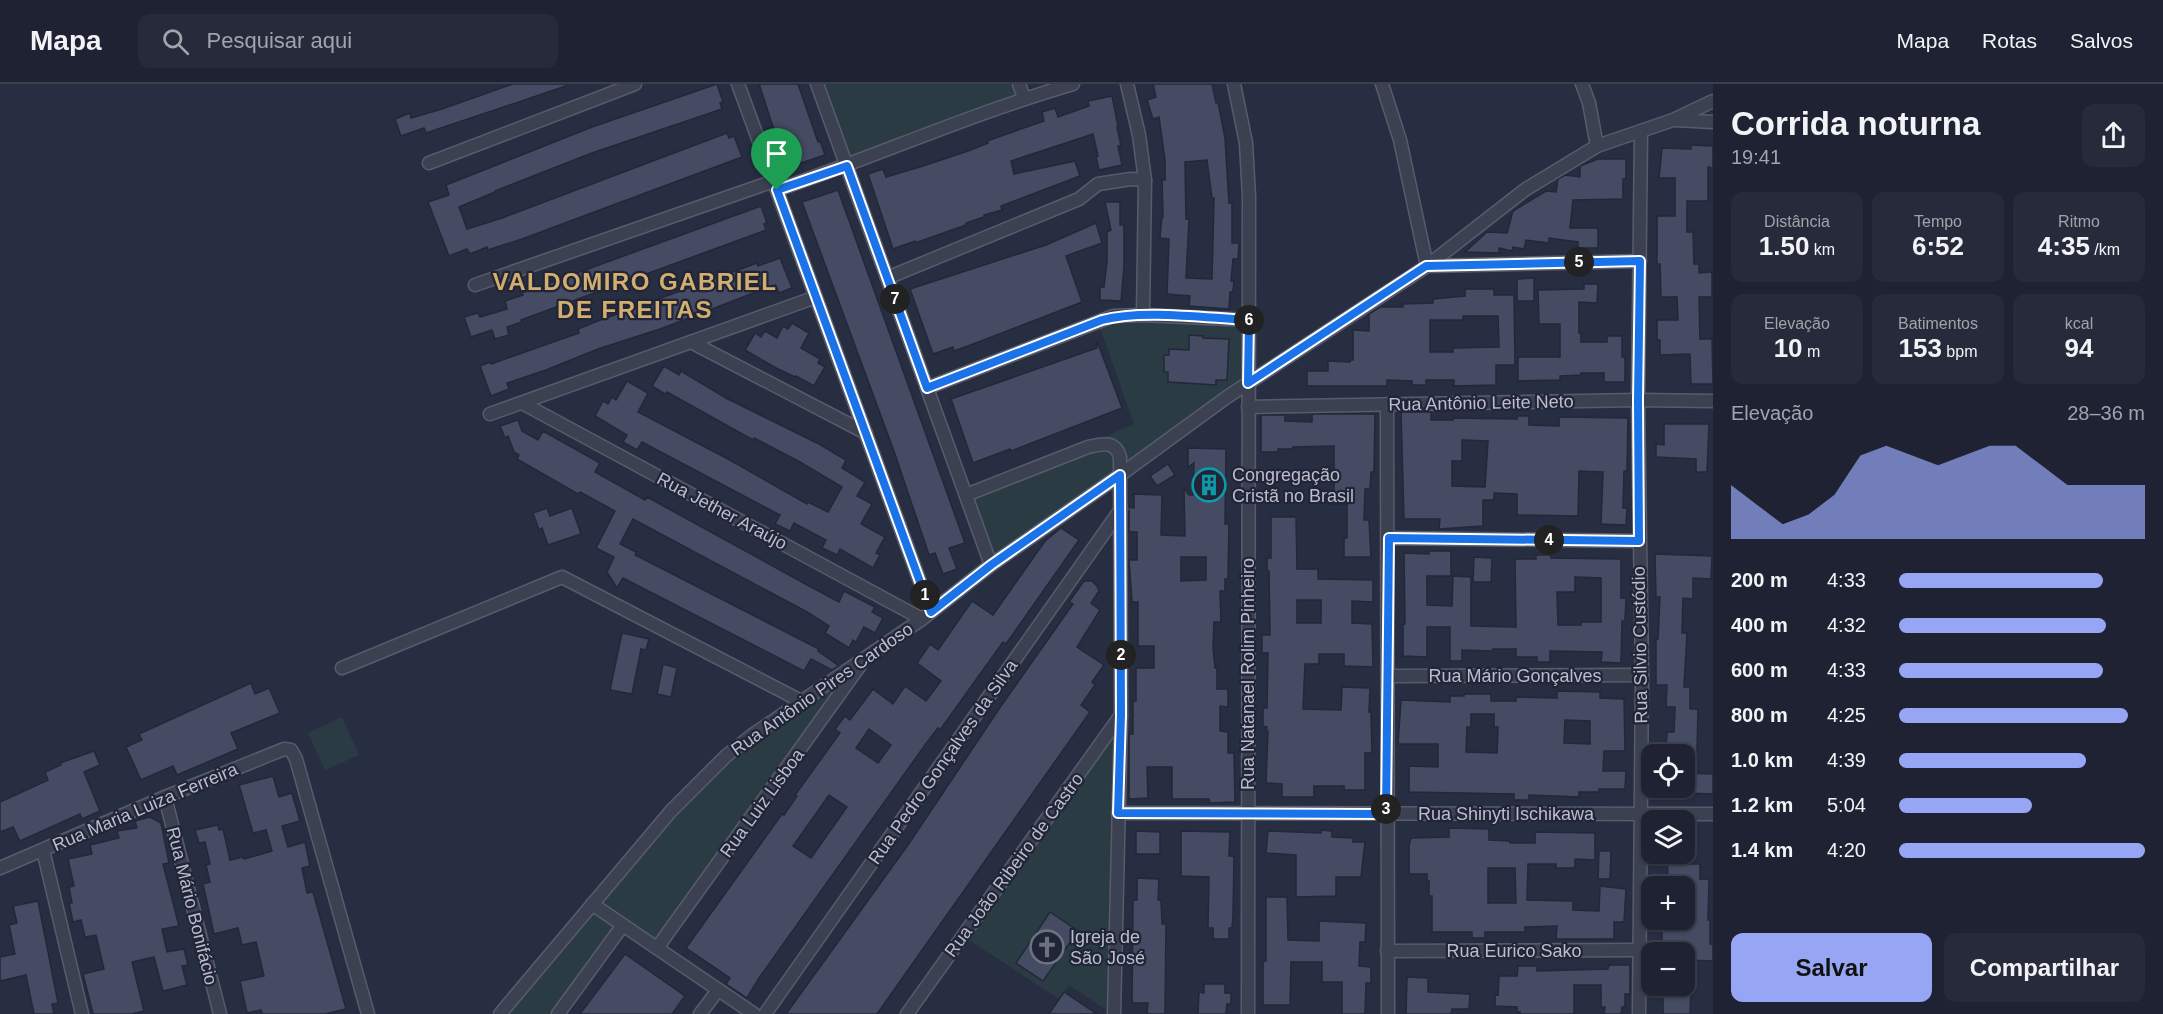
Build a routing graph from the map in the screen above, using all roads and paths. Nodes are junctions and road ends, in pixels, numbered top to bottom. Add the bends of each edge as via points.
1 (635, 84) edge
2 (738, 84) edge
3 (817, 84) edge
4 (1019, 84) edge
5 (1074, 84) edge
6 (1127, 84) edge
7 (1234, 84) edge
8 (1382, 84) edge
9 (1582, 84) edge
10 (1024, 98) junction
11 (1713, 101) edge
12 (1673, 120) junction
13 (1713, 122) edge
14 (1641, 131) junction
15 (1597, 147) junction
16 (429, 164) dead end
17 (847, 166) junction
18 (1145, 180) junction
19 (776, 185) junction
20 (1640, 261) junction
21 (1426, 266) junction
22 (887, 278) junction
23 (475, 285) dead end
24 (816, 297) junction
25 (1143, 315) junction
26 (1249, 320) junction
27 (691, 342) junction
28 (1248, 383) junction
29 (927, 388) junction
30 (1638, 400) junction
31 (1713, 401) edge
32 (522, 403) junction
33 (1387, 404) junction
34 (1248, 407) junction
35 (490, 414) dead end
36 (866, 433) junction
37 (1120, 475) junction
38 (966, 495) junction
39 (1121, 509) junction
40 (1389, 538) junction
41 (1639, 541) junction
42 (991, 565) junction
43 (927, 615) junction
44 (866, 657) junction
45 (342, 668) dead end
46 (1642, 675) junction
47 (1389, 676) junction
48 (801, 701) junction
49 (1121, 715) junction
50 (165, 797) junction
51 (1641, 810) edge
52 (1118, 813) junction
53 (1248, 813) junction
54 (1386, 814) junction
55 (1641, 814) edge
56 (1695, 814) edge
57 (1713, 814) edge
58 (43, 850) junction
59 (1641, 864) edge
60 (0, 868) edge
61 (592, 904) junction
62 (623, 925) junction
63 (1641, 942) edge
64 (657, 948) junction
65 (1641, 950) joint
66 (1387, 951) junction
67 (718, 990) junction
68 (81, 1014) edge
69 (220, 1014) edge
70 (368, 1014) edge
71 (500, 1014) edge
72 (558, 1014) edge
73 (700, 1014) edge
74 (754, 1014) edge
75 (765, 1014) edge
76 (906, 1014) edge
77 (1114, 1014) edge
78 (1248, 1014) edge
79 (1388, 1014) edge
80 (1640, 1014) edge

1 - 16 street
2 - 19 street
3 - 17 street
4 - 10 street
5 - 10 street
6 - 18 street
7 - 26 street, Rua Natanael Rolim Pinheiro via 1246,143
8 - 21 street via 1400,140
9 - 15 street
10 - 17 street
11 - 12 street, Rua Antônio Pires Cardoso
12 - 13 street
12 - 14 street, Rua Antônio Pires Cardoso
14 - 15 street, Rua Antônio Pires Cardoso
14 - 20 street, Rua Silvio Custódio
15 - 21 street, Rua Antônio Pires Cardoso via 1526,189
17 - 19 street
17 - 22 street
18 - 22 street via 1098,184 1062,207
18 - 25 street
19 - 23 street
19 - 24 street
20 - 21 street
20 - 30 street, Rua Silvio Custódio
21 - 28 street, Rua Antônio Pires Cardoso
22 - 29 street
24 - 27 street
24 - 36 street
25 - 26 street
25 - 29 street via 1113,316
26 - 28 street, Rua Natanael Rolim Pinheiro
27 - 32 street
27 - 36 street
28 - 34 street, Rua Natanael Rolim Pinheiro
28 - 37 street, Rua Antônio Pires Cardoso
29 - 38 street
30 - 31 street, Rua Antônio Leite Neto
30 - 33 street, Rua Antônio Leite Neto
30 - 41 street, Rua Silvio Custódio
32 - 35 street
32 - 43 street, Rua Jether Araújo
33 - 34 street, Rua Antônio Leite Neto
33 - 40 street
34 - 53 street, Rua Natanael Rolim Pinheiro
36 - 43 street
37 - 38 street via 1118,452 1103,443
37 - 39 street
37 - 42 street, Rua Antônio Pires Cardoso
38 - 42 street
39 - 49 street
39 - 75 street, Rua Pedro Gonçalves da Silva
40 - 41 street
40 - 47 street
41 - 46 street, Rua Silvio Custódio
42 - 43 street, Rua Antônio Pires Cardoso
43 - 44 street, Rua Antônio Pires Cardoso
44 - 48 street, Rua Antônio Pires Cardoso
44 - 64 street, Rua Luiz Lisboa
45 - 48 street via 562,577
46 - 47 street, Rua Mário Gonçalves
46 - 51 street, Rua Silvio Custódio
47 - 54 street
48 - 61 street, Rua Antônio Pires Cardoso via 746,740 696,784
49 - 52 street
49 - 76 street, Rua João Ribeiro de Castro
50 - 58 street, Rua Maria Luiza Ferreira
50 - 69 street, Rua Mário Bonifácio
50 - 70 street, Rua Maria Luiza Ferreira via 284,749 291,750
52 - 53 street, Rua Shinyti Ischikawa
52 - 77 street
53 - 54 street, Rua Shinyti Ischikawa
53 - 78 street, Rua Natanael Rolim Pinheiro
54 - 55 street, Rua Shinyti Ischikawa
54 - 66 street
56 - 57 street, Rua Shinyti Ischikawa
58 - 60 street, Rua Maria Luiza Ferreira
58 - 68 street
59 - 63 street, Rua Silvio Custódio
61 - 62 street
61 - 71 street, Rua Antônio Pires Cardoso
62 - 64 street
62 - 72 street
64 - 67 street
65 - 66 street, Rua Eurico Sako
65 - 80 street, Rua Silvio Custódio
66 - 79 street
67 - 73 street
67 - 74 street

